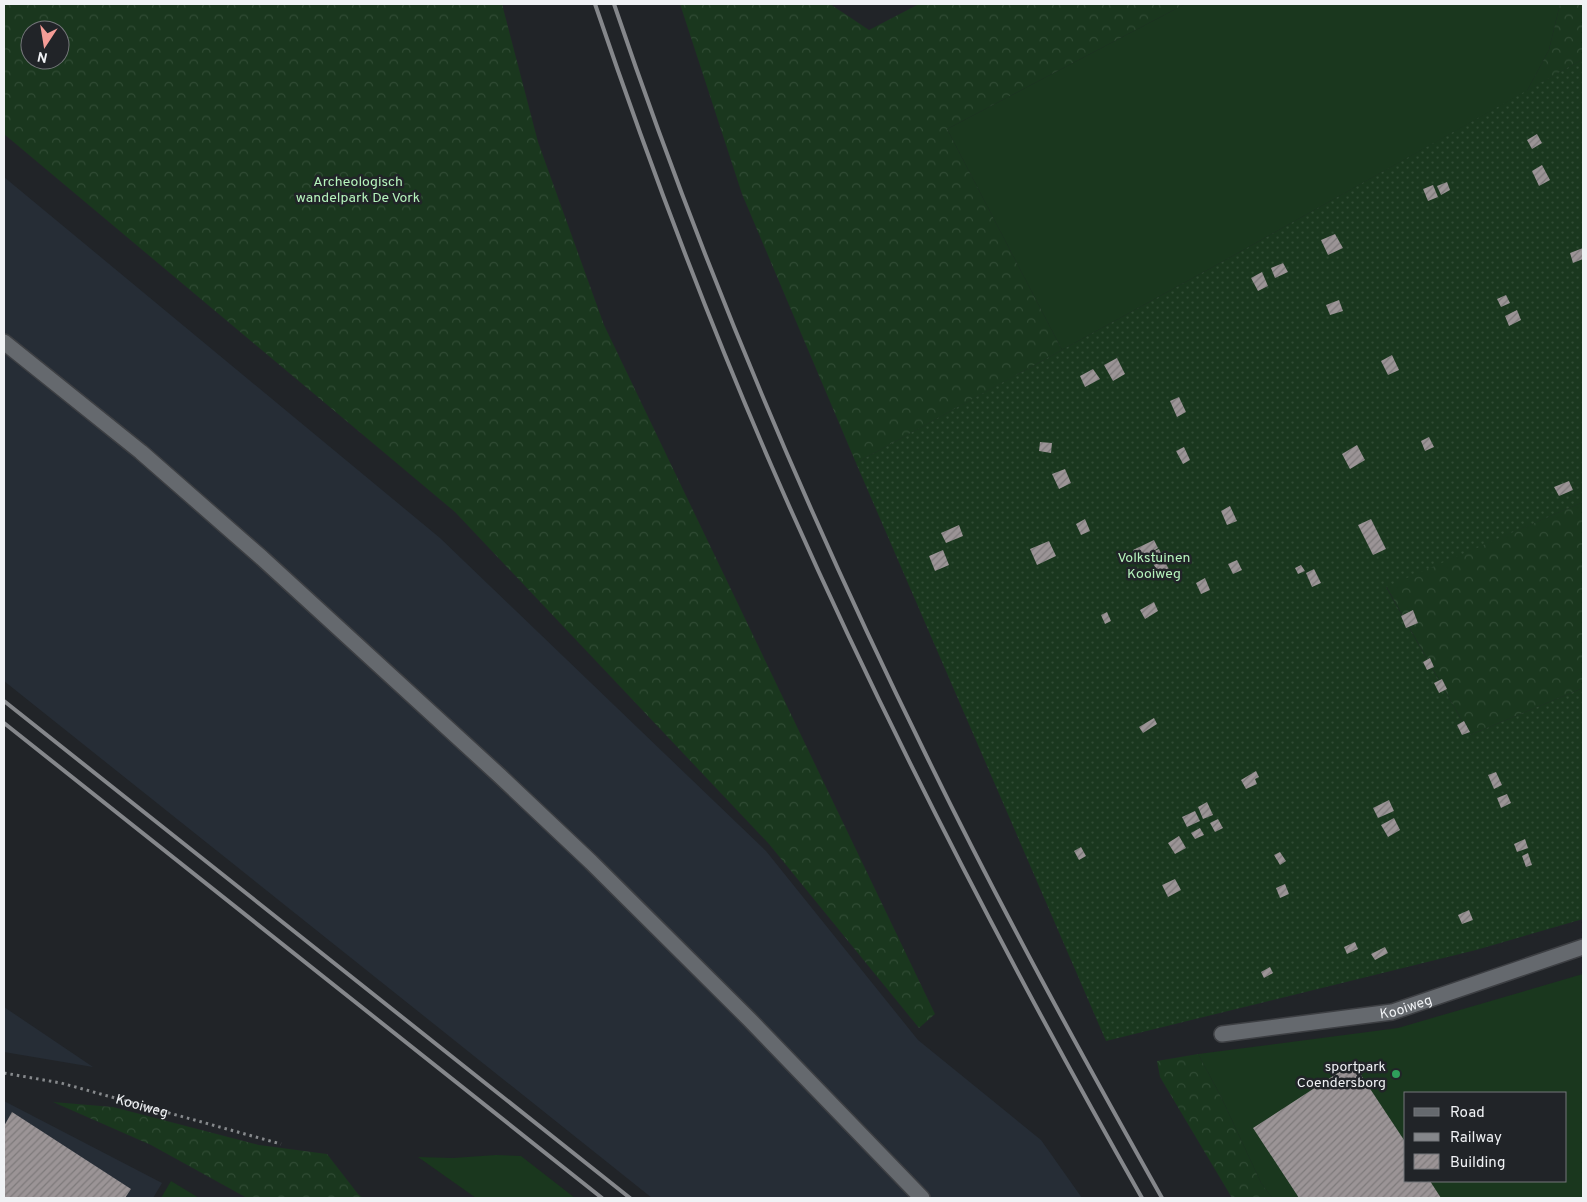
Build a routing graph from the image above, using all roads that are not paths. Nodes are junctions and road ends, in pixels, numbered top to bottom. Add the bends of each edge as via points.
1 (4, 342) edge
2 (1583, 947) edge
3 (1222, 1034) dead end
4 (922, 1198) edge

1 - 4 street via 141,452 507,782 749,1019
2 - 3 street, Kooiweg via 1392,1012

